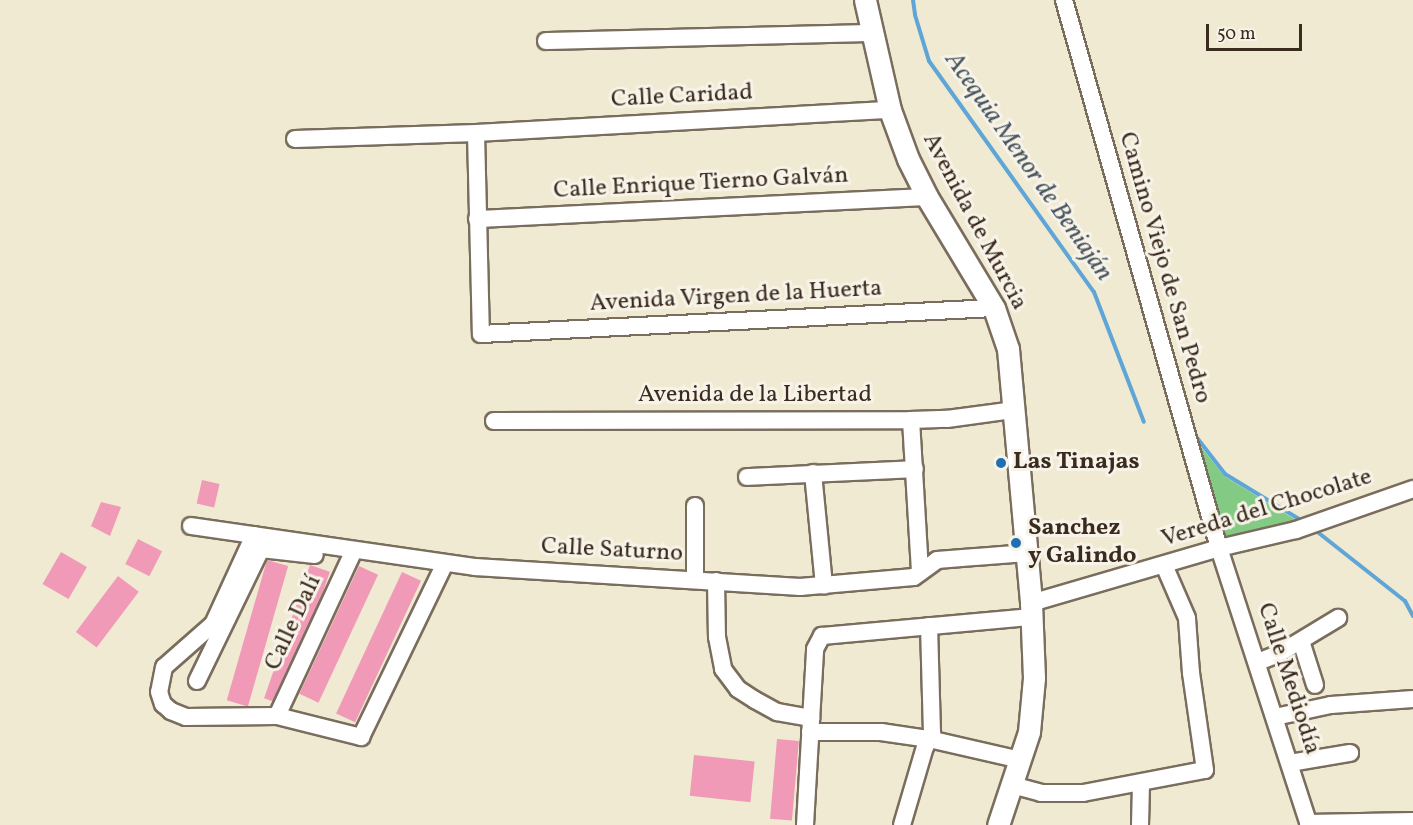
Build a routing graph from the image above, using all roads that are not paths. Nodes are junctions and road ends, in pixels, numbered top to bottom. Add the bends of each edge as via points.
1 (865, 0) edge
2 (1064, 0) edge
3 (872, 33) junction
4 (546, 41) dead end
5 (890, 110) junction
6 (476, 133) junction
7 (295, 139) dead end
8 (927, 197) junction
9 (477, 219) junction
10 (994, 308) junction
11 (1014, 410) junction
12 (494, 420) dead end
13 (911, 420) junction
14 (915, 469) junction
15 (813, 473) junction
16 (747, 477) dead end
17 (1413, 489) edge
18 (695, 506) dead end
19 (191, 526) dead end
20 (254, 535) junction
21 (1219, 548) junction
22 (1027, 553) junction
23 (352, 554) junction
24 (445, 563) junction
25 (1164, 565) junction
26 (920, 572) junction
27 (695, 580) junction
28 (716, 581) junction
29 (824, 585) junction
30 (1032, 610) junction
31 (1338, 618) dead end
32 (929, 626) junction
33 (1300, 641) junction
34 (1258, 662) junction
35 (197, 681) dead end
36 (1315, 685) dead end
37 (1413, 699) edge
38 (277, 716) junction
39 (1275, 717) junction
40 (810, 725) junction
41 (929, 739) junction
42 (1350, 753) dead end
43 (1021, 760) junction
44 (1290, 763) junction
45 (1141, 784) junction
46 (1012, 785) junction
47 (1413, 821) edge
48 (1309, 824) edge
49 (805, 825) edge
50 (902, 825) edge
51 (998, 825) edge
52 (1140, 825) edge

1 - 3 main road, Avenida de Murcia
2 - 21 street, Camino Viejo de San Pedro
3 - 4 street
3 - 5 main road, Avenida de Murcia
5 - 6 street, Calle Caridad
5 - 8 main road, Avenida de Murcia
6 - 7 street, Calle Caridad
6 - 9 street
8 - 9 street, Calle Enrique Tierno Galván
8 - 10 main road, Avenida de Murcia
9 - 10 street, Avenida Virgen de la Huerta via 481,334
10 - 11 main road, Avenida de Murcia via 1006,338
11 - 13 street, Avenida de la Libertad
11 - 22 main road, Avenida de Murcia
12 - 13 street, Avenida de la Libertad
13 - 14 street
14 - 15 street
14 - 26 street
15 - 16 street
15 - 29 street
17 - 21 street, Vereda del Chocolate via 1296,530
18 - 27 street
19 - 20 street, Calle Saturno
20 - 23 street, Calle Saturno
20 - 38 street via 213,624 164,667 159,692 163,704 186,717
21 - 25 street, Vereda del Chocolate
21 - 34 street, Calle Mediodía
22 - 26 street, Calle Saturno via 937,560
22 - 30 main road, Avenida de Murcia
23 - 24 street, Calle Saturno
23 - 35 street via 261,549
23 - 38 street, Calle Dalí
24 - 27 street, Calle Saturno
24 - 38 street via 361,737
25 - 30 street, Vereda del Chocolate
25 - 45 street via 1187,618 1205,770
26 - 29 street, Calle Saturno via 914,577
27 - 28 street, Calle Saturno
28 - 29 street, Calle Saturno
28 - 40 street via 717,637 723,669 738,689 777,712
30 - 32 street, Vereda del Chocolate
30 - 43 main road, Avenida de Murcia via 1034,699
31 - 33 street
32 - 40 street, Vereda del Chocolate via 822,636 815,649
32 - 41 street
33 - 34 street
33 - 36 street
34 - 39 street, Calle Mediodía
37 - 39 street via 1331,705
39 - 44 street, Calle Mediodía
40 - 41 street
40 - 49 street
41 - 43 street
41 - 50 street
42 - 44 street
43 - 46 main road, Avenida de Murcia
44 - 48 street, Calle Mediodía
45 - 46 street via 1072,793 1041,793
45 - 52 street
46 - 51 main road, Avenida de Murcia
47 - 48 street

